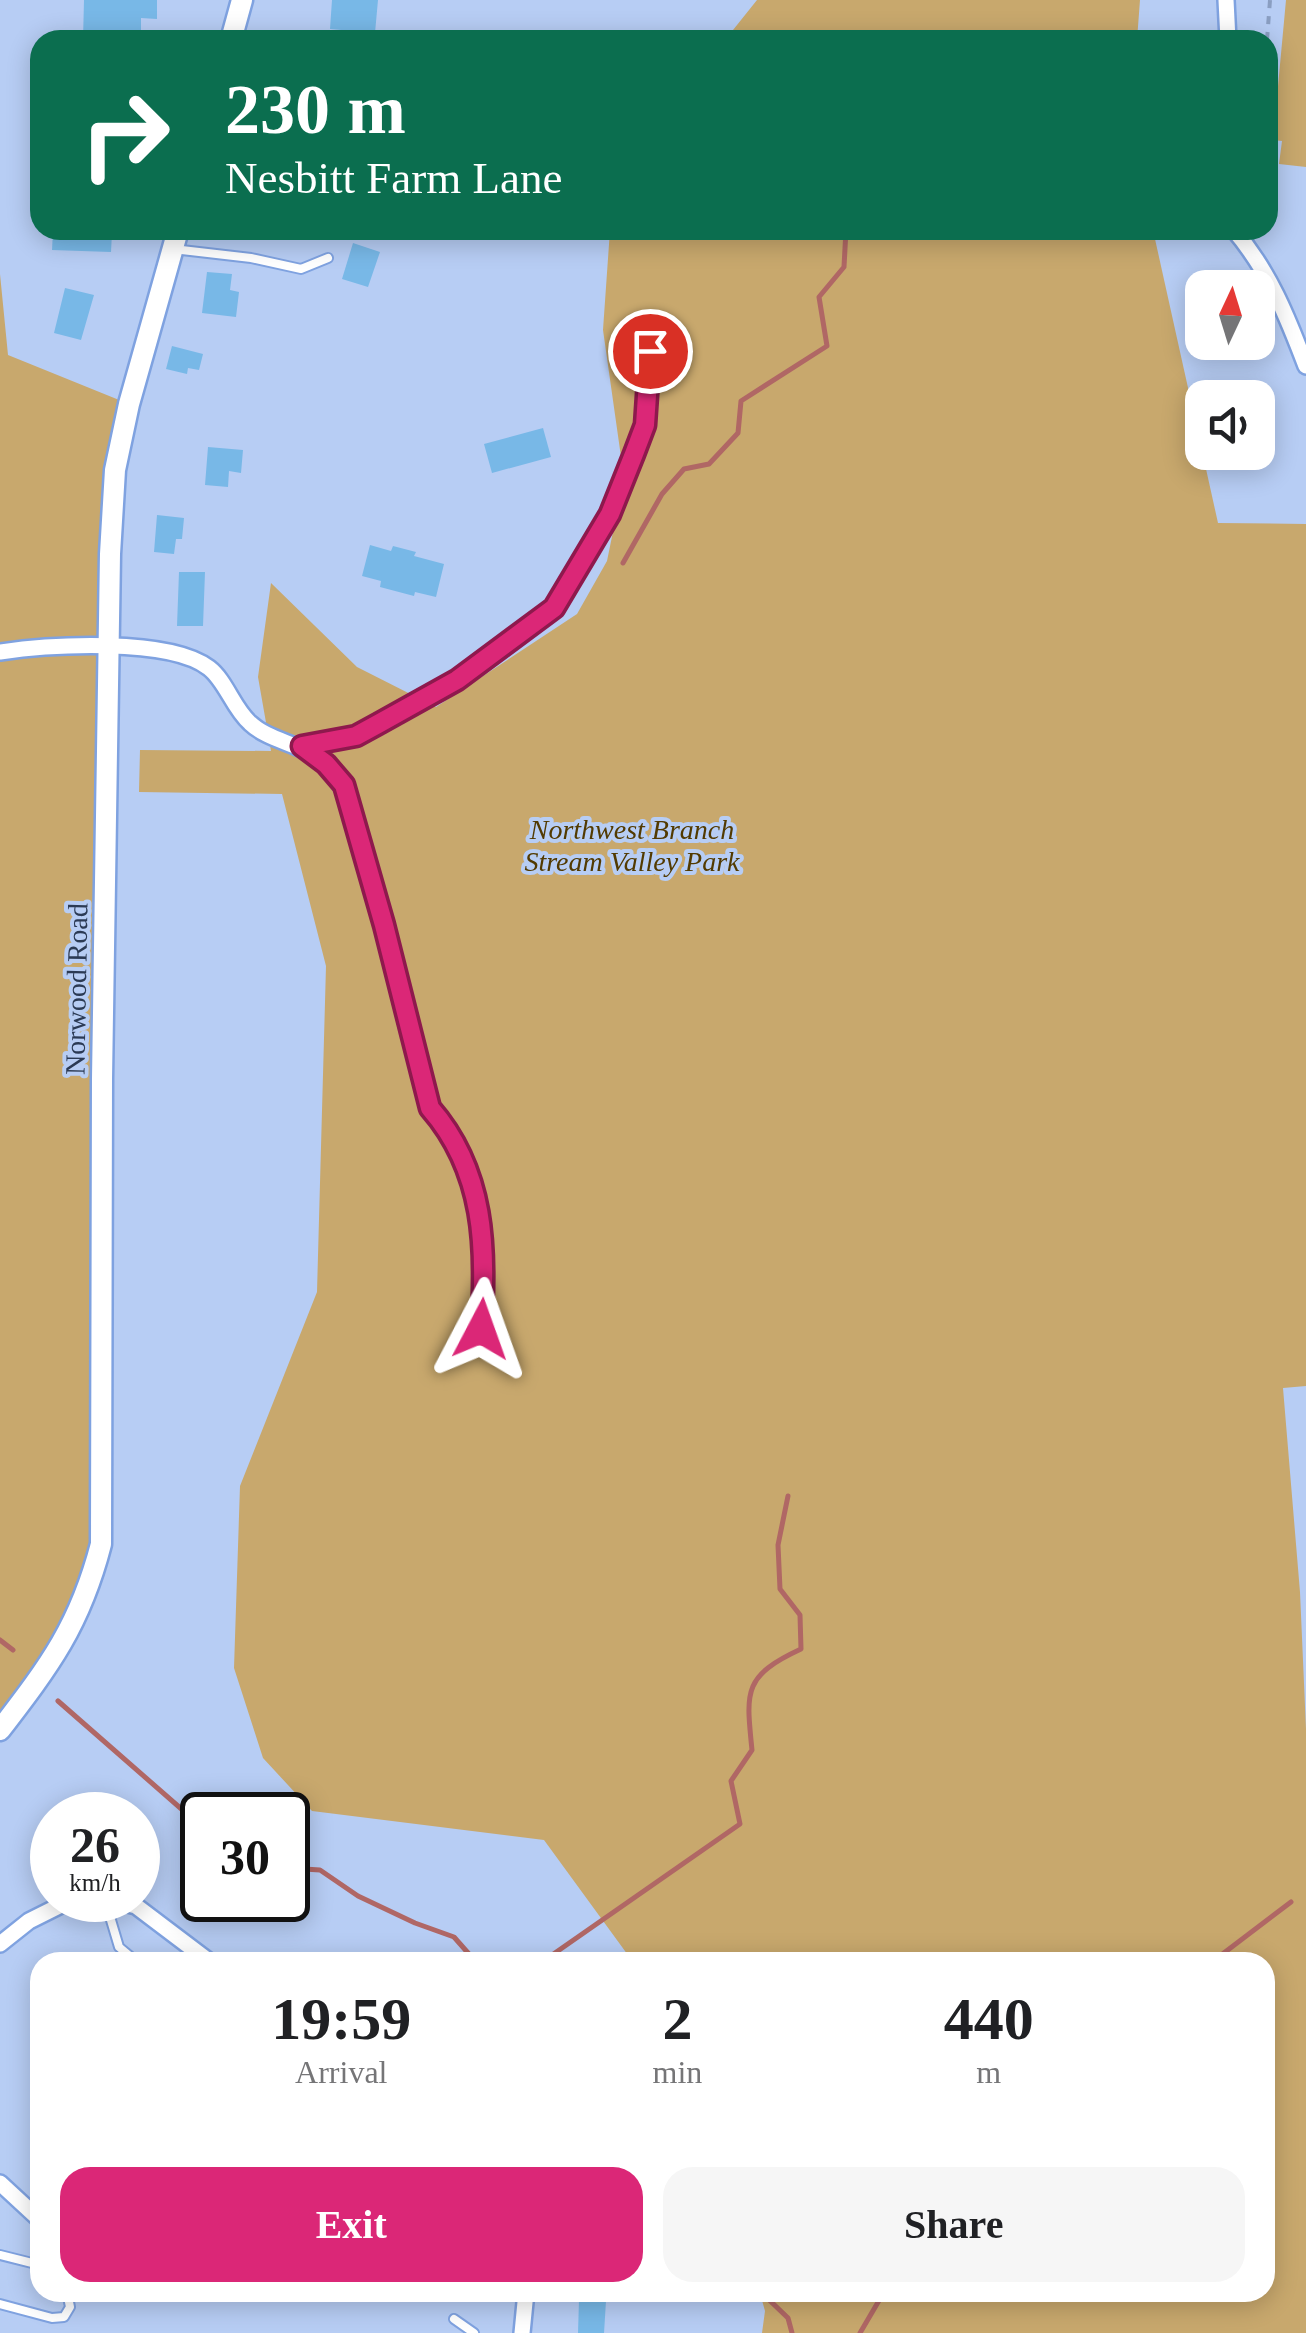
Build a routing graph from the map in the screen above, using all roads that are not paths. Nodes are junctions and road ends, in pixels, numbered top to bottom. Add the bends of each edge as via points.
1 (242, 0) edge
2 (1226, 0) edge
3 (234, 30) edge
4 (1228, 30) edge
5 (175, 240) edge
6 (179, 240) edge
7 (1243, 240) edge
8 (328, 258) dead end
9 (650, 351) dead end
10 (1306, 366) edge
11 (108, 647) junction
12 (0, 652) edge
13 (302, 746) junction
14 (481, 1329) dead end
15 (0, 1730) edge
16 (30, 1920) edge
17 (113, 1922) edge
18 (157, 1922) edge
19 (0, 1944) edge
20 (125, 1952) edge
21 (197, 1952) edge
22 (0, 2183) edge
23 (30, 2211) edge
24 (0, 2255) edge
25 (30, 2262) edge
26 (69, 2302) edge
27 (525, 2302) edge
28 (0, 2304) edge
29 (454, 2318) dead end
30 (474, 2333) edge
31 (522, 2333) edge

1 - 3 street
2 - 4 street
5 - 11 street, Norwood Road via 115,470
6 - 8 lane via 301,270
7 - 10 street via 1280,298
9 - 13 street via 645,425 610,514 554,608 457,680 368,730
11 - 12 street
11 - 13 street via 186,656 211,668 250,724
11 - 15 street, Norwood Road via 101,1544 69,1635
13 - 14 street via 344,785 430,1108 472,1181 485,1272
16 - 19 street
17 - 20 lane
18 - 21 street
22 - 23 street
24 - 25 lane
26 - 28 lane via 64,2316 52,2318
27 - 31 street
29 - 30 lane

